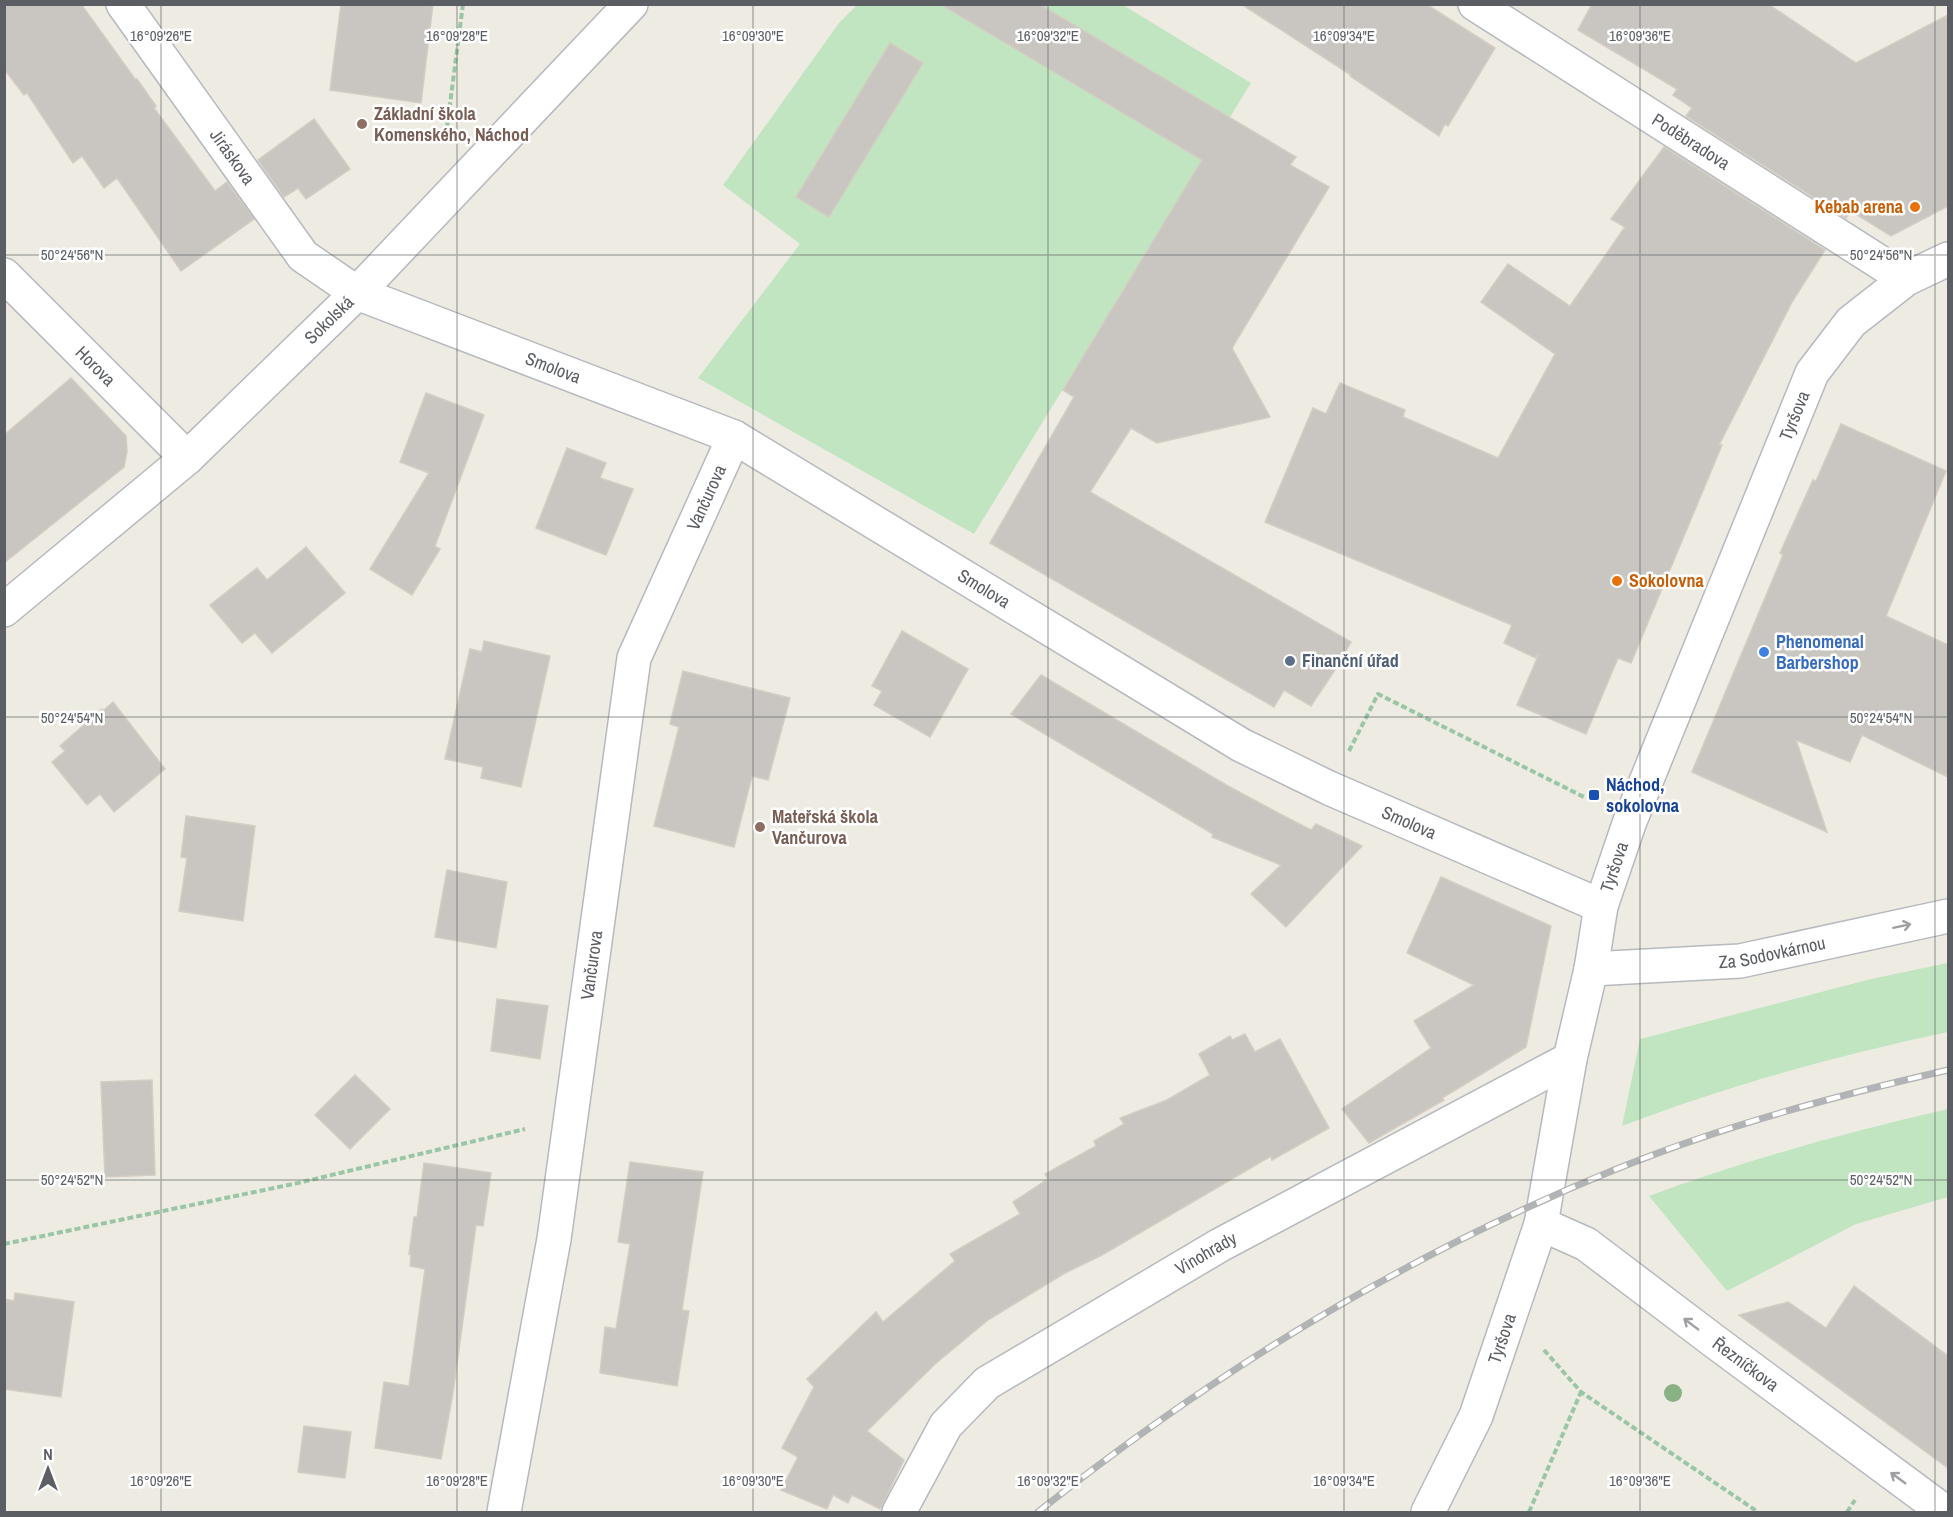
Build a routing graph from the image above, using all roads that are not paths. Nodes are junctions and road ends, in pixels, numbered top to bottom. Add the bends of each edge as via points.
1 (123, 4) edge
2 (631, 4) edge
3 (1475, 4) edge
4 (1948, 259) edge
5 (4, 274) edge
6 (1906, 279) junction
7 (357, 293) junction
8 (734, 437) junction
9 (187, 458) junction
10 (4, 610) edge
11 (1601, 906) junction
12 (1948, 916) edge
13 (1591, 969) junction
14 (1570, 1059) junction
15 (1541, 1224) junction
16 (504, 1512) edge
17 (899, 1512) edge
18 (1428, 1512) edge
19 (1945, 1512) edge

1 - 7 street, Jiráskova via 303,256
2 - 7 street, Sokolská
3 - 6 street, Poděbradova
4 - 6 street, Tyršova
5 - 9 street, Horova
6 - 11 street, Tyršova via 1851,322 1812,374 1629,821
7 - 8 street, Smolova
7 - 9 street, Sokolská
8 - 11 street, Smolova via 1241,745 1329,788
8 - 16 street, Vančurova via 634,658 554,1239
9 - 10 street, Sokolská
11 - 13 street, Tyršova
13 -> 12 street, Za Sodovkárnou via 1740,961
13 - 14 street, Tyršova
14 - 15 street, Tyršova
14 - 17 street, Vinohrady via 1220,1245 987,1383 946,1425
15 - 18 street, Tyršova via 1476,1416
19 -> 15 street, Řezníčkova via 1586,1244

